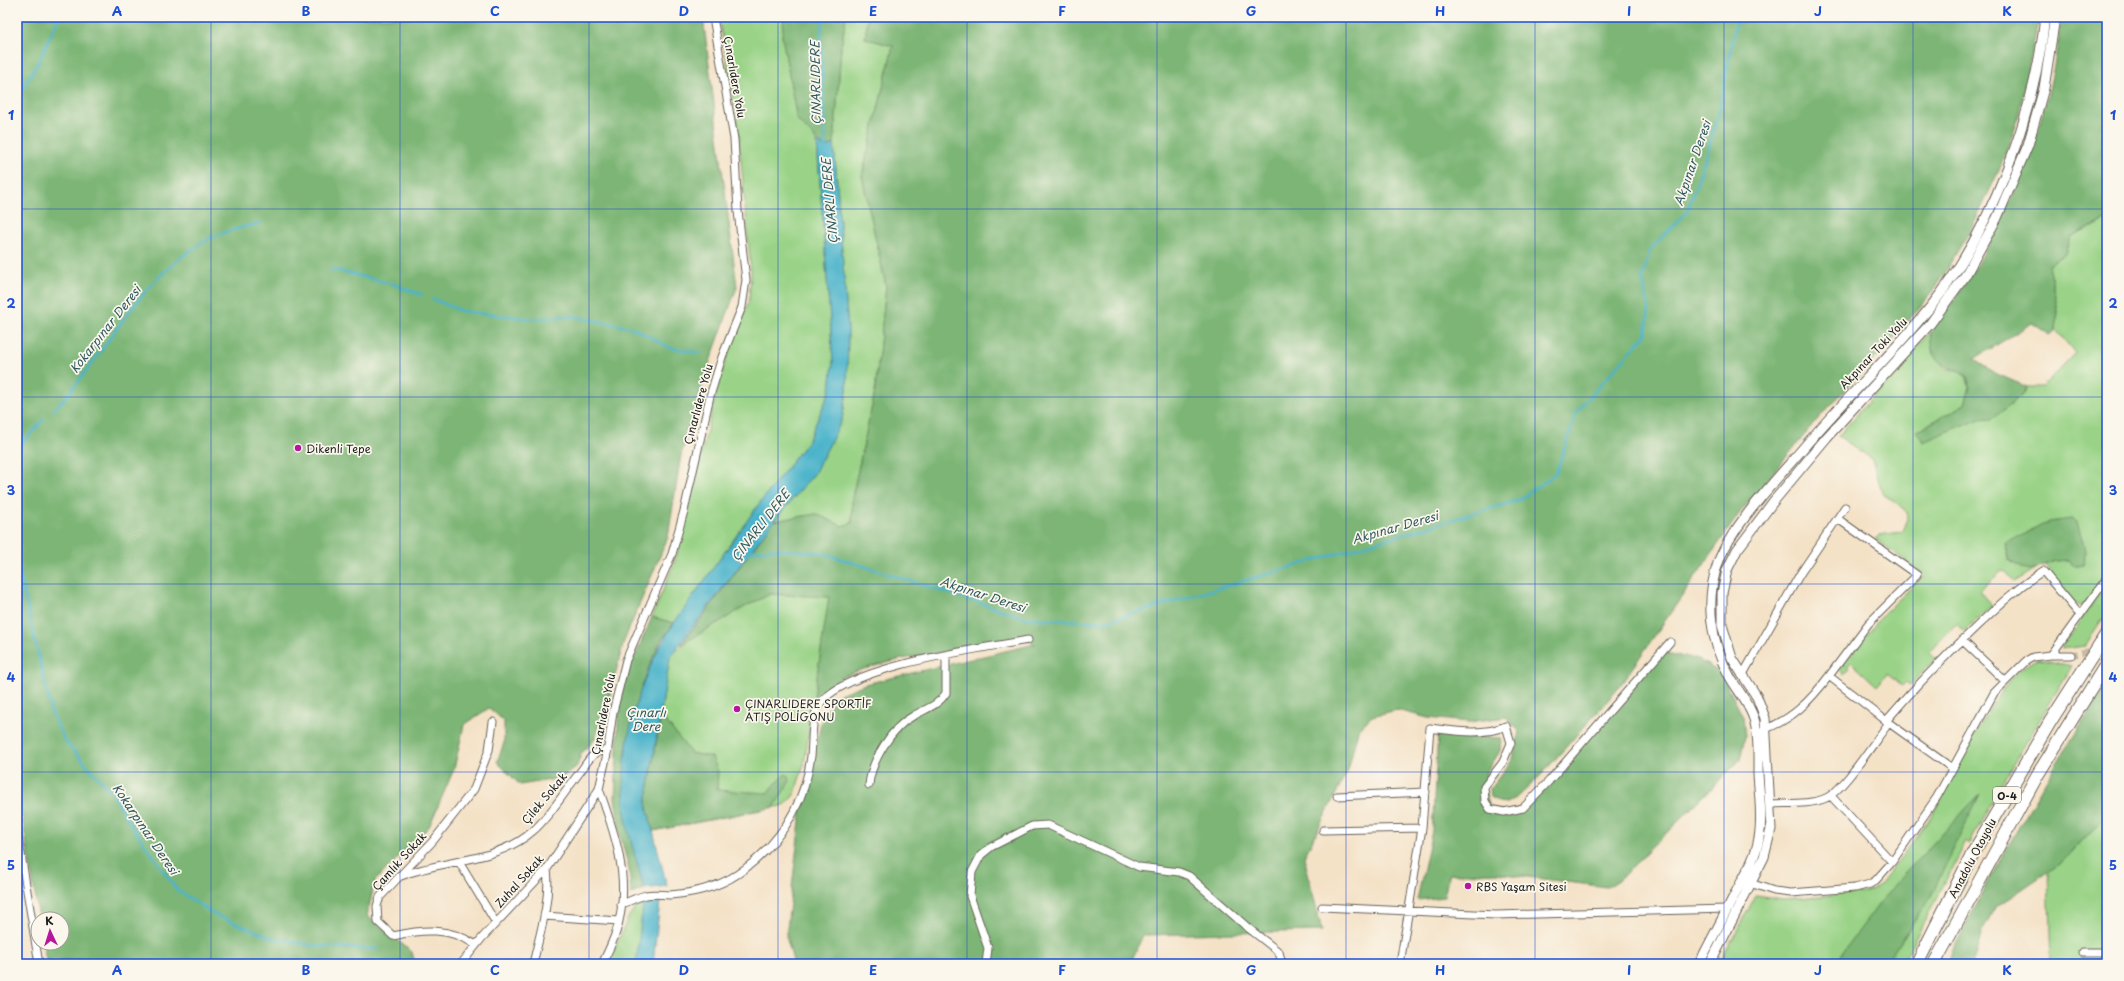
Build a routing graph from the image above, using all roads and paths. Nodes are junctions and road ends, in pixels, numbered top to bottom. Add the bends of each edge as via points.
1 (714, 17) edge
2 (2045, 17) edge
3 (2055, 17) edge
4 (1845, 507) dead end
5 (1838, 519) junction
6 (2107, 578) edge
7 (2080, 615) junction
8 (2107, 633) edge
9 (1028, 640) dead end
10 (1962, 640) junction
11 (1670, 642) dead end
12 (2051, 655) junction
13 (2071, 655) tunnel mouth
14 (946, 656) junction
15 (2107, 663) edge
16 (1742, 676) junction
17 (1829, 676) junction
18 (2004, 681) junction
19 (493, 722) dead end
20 (1888, 722) junction
21 (1767, 728) junction
22 (1757, 732) junction
23 (608, 750) junction
24 (1952, 768) junction
25 (869, 785) dead end
26 (599, 788) junction
27 (1426, 792) junction
28 (1337, 796) dead end
29 (1831, 796) junction
30 (1771, 804) junction
31 (1422, 828) junction
32 (17, 830) edge
33 (1322, 830) dead end
34 (459, 862) junction
35 (1892, 862) junction
36 (547, 868) junction
37 (398, 876) junction
38 (25, 879) junction
39 (17, 880) edge
40 (1747, 882) junction
41 (621, 905) junction
42 (1322, 907) dead end
43 (1727, 909) junction
44 (1410, 910) junction
45 (544, 916) junction
46 (619, 921) junction
47 (496, 923) junction
48 (476, 945) junction
49 (2107, 953) edge
50 (2082, 954) dead end
51 (39, 964) edge
52 (463, 964) edge
53 (532, 964) edge
54 (602, 964) edge
55 (986, 964) edge
56 (1282, 964) edge
57 (1400, 964) edge
58 (1699, 964) edge
59 (1710, 964) edge
60 (1917, 964) edge
61 (1934, 964) edge

1 - 23 street, Çınarlıdere Yolu via 734,139 738,210 745,266 742,307 710,396 672,554 624,666 613,712
2 - 22 main road, Akpınar Toki Yolu via 2036,71 2020,131 2000,184 1971,245 1933,304 1817,431 1759,500 1730,540 1720,559 1711,594 1712,623 1718,649 1734,684 1751,712
3 - 16 main road, Akpınar Toki Yolu via 2044,88 2028,144 1997,218 1965,276 1930,324 1827,437 1773,502 1732,558 1722,593 1721,614 1728,647
4 - 5 street
5 - 16 street via 1800,574
5 - 17 street via 1917,575 1871,620
6 - 7 street
7 - 10 street via 2042,571 2019,586
7 - 12 street
8 - 60 highway, Anadolu Otoyolu / O-4 via 2050,722 1978,845
9 - 14 street
10 - 18 street
10 - 20 street via 1930,671
11 - 27 street via 1523,808 1504,812 1490,808 1485,801 1484,787 1503,762 1511,743 1506,726 1494,732 1430,728
12 - 13 street
12 - 18 street via 2033,657
14 - 25 street via 946,693 938,703 912,716 899,726 889,738 872,770
14 - 41 street via 863,676 847,683 823,701 816,710 808,775 795,811 782,832 747,868 731,879 711,887 687,893 645,895
15 - 61 highway, Anadolu Otoyolu / O-4 via 2038,774
16 - 21 main road, Akpınar Toki Yolu via 1762,707
17 - 20 street
17 - 21 street via 1803,707 1787,720
18 - 24 street via 1986,704
19 - 37 street, Çamlık Sokak via 489,750 474,788 433,841
20 - 24 street
20 - 29 street
21 - 22 street
21 - 30 main road, Akpınar Toki Yolu
22 - 40 main road, Akpınar Toki Yolu via 1760,836
23 - 26 street, Çınarlıdere Yolu
23 - 34 street, Çilek Sokak via 595,754 533,831 510,846
24 - 35 street via 1937,797
26 - 36 street, Zuhal Sokak
26 - 41 street via 620,856
27 - 28 street
27 - 31 street
29 - 30 street via 1818,801
29 - 35 street
30 - 40 main road, Akpınar Toki Yolu via 1768,846
31 - 33 street
31 - 44 street
32 - 38 street
34 - 37 street, Çilek Sokak via 418,869
34 - 47 street
35 - 40 street via 1876,880 1855,888 1782,892
36 - 45 street via 548,886
36 - 47 street, Zuhal Sokak
37 - 48 street, Çamlık Sokak via 380,897 376,906 378,922 383,928 393,936 446,931 466,938
38 - 39 street
38 - 51 street
40 - 43 main road
40 - 59 main road
41 - 46 street
42 - 44 street
43 - 44 street via 1496,915
43 - 58 main road
44 - 57 street
45 - 46 street
45 - 53 street
46 - 54 street
47 - 48 street, Zuhal Sokak
48 - 52 street, Zuhal Sokak
49 - 50 street
55 - 56 street via 988,948 970,896 972,872 981,855 990,847 1032,826 1048,825 1139,867 1179,872 1189,876 1279,952

